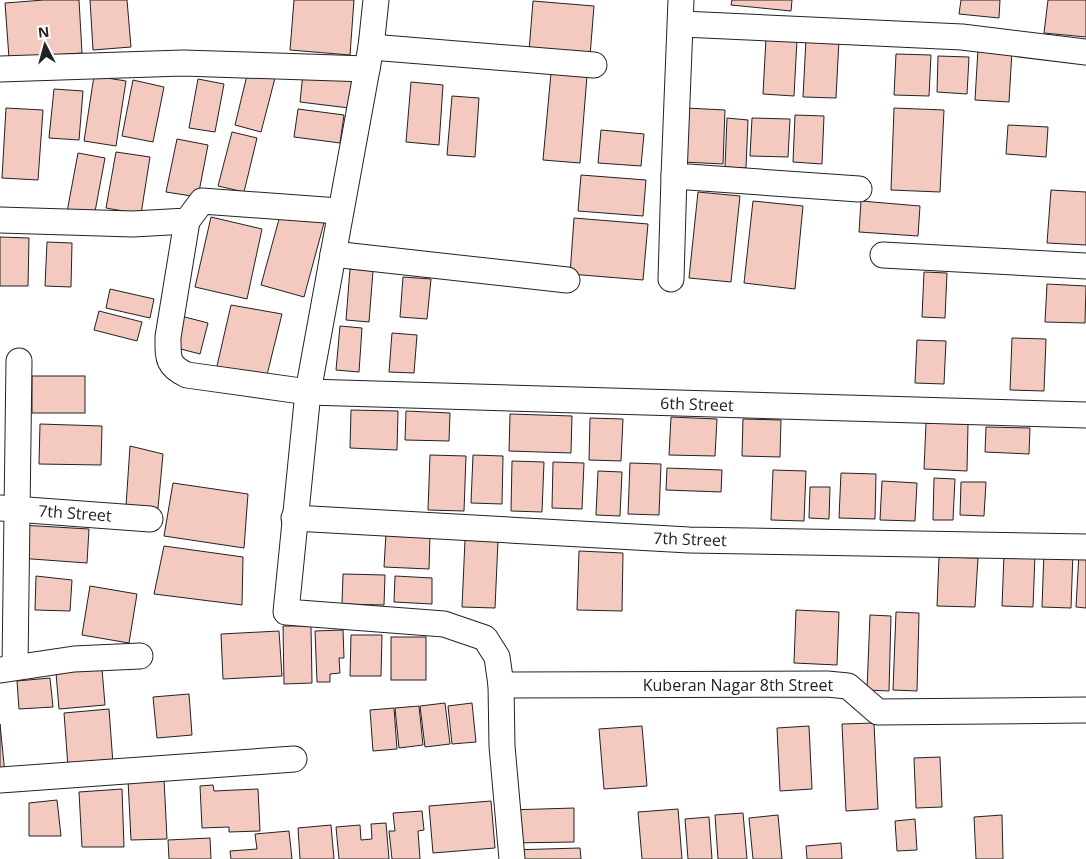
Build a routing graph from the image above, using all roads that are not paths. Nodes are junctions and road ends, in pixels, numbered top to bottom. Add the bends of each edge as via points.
1 (376, 0) edge
2 (682, 12) edge
3 (1086, 52) edge
4 (369, 58) junction
5 (594, 65) dead end
6 (0, 69) edge
7 (674, 176) junction
8 (859, 189) dead end
9 (339, 211) junction
10 (0, 220) edge
11 (187, 221) junction
12 (333, 254) junction
13 (883, 254) dead end
14 (1086, 266) edge
15 (671, 279) dead end
16 (567, 280) dead end
17 (19, 361) dead end
18 (308, 392) junction
19 (1086, 415) edge
20 (9, 509) edge
21 (150, 518) dead end
22 (294, 518) junction
23 (1086, 547) edge
24 (140, 656) dead end
25 (8, 668) edge
26 (501, 685) junction
27 (1086, 710) edge
28 (294, 759) dead end
29 (0, 780) edge
30 (512, 859) edge

1 - 4 street
2 - 3 street via 962,37
2 - 7 street
4 - 5 street
4 - 6 street
4 - 9 street
7 - 8 street
7 - 15 street
9 - 11 street via 202,201
9 - 12 street
10 - 11 street via 133,224
11 - 18 street, 6th Street via 168,337 170,364 187,375
12 - 16 street
12 - 18 street
13 - 14 street
17 - 20 street
18 - 19 street, 6th Street
18 - 22 street
20 - 21 street, 7th Street
20 - 25 street
22 - 23 street, 7th Street via 689,540
22 - 26 street via 286,612 444,624 469,631 485,638 497,657
24 - 25 street via 74,659
26 - 27 street, Kuberan Nagar 8th Street via 827,684 848,686 878,712
26 - 30 street via 502,746
28 - 29 street

